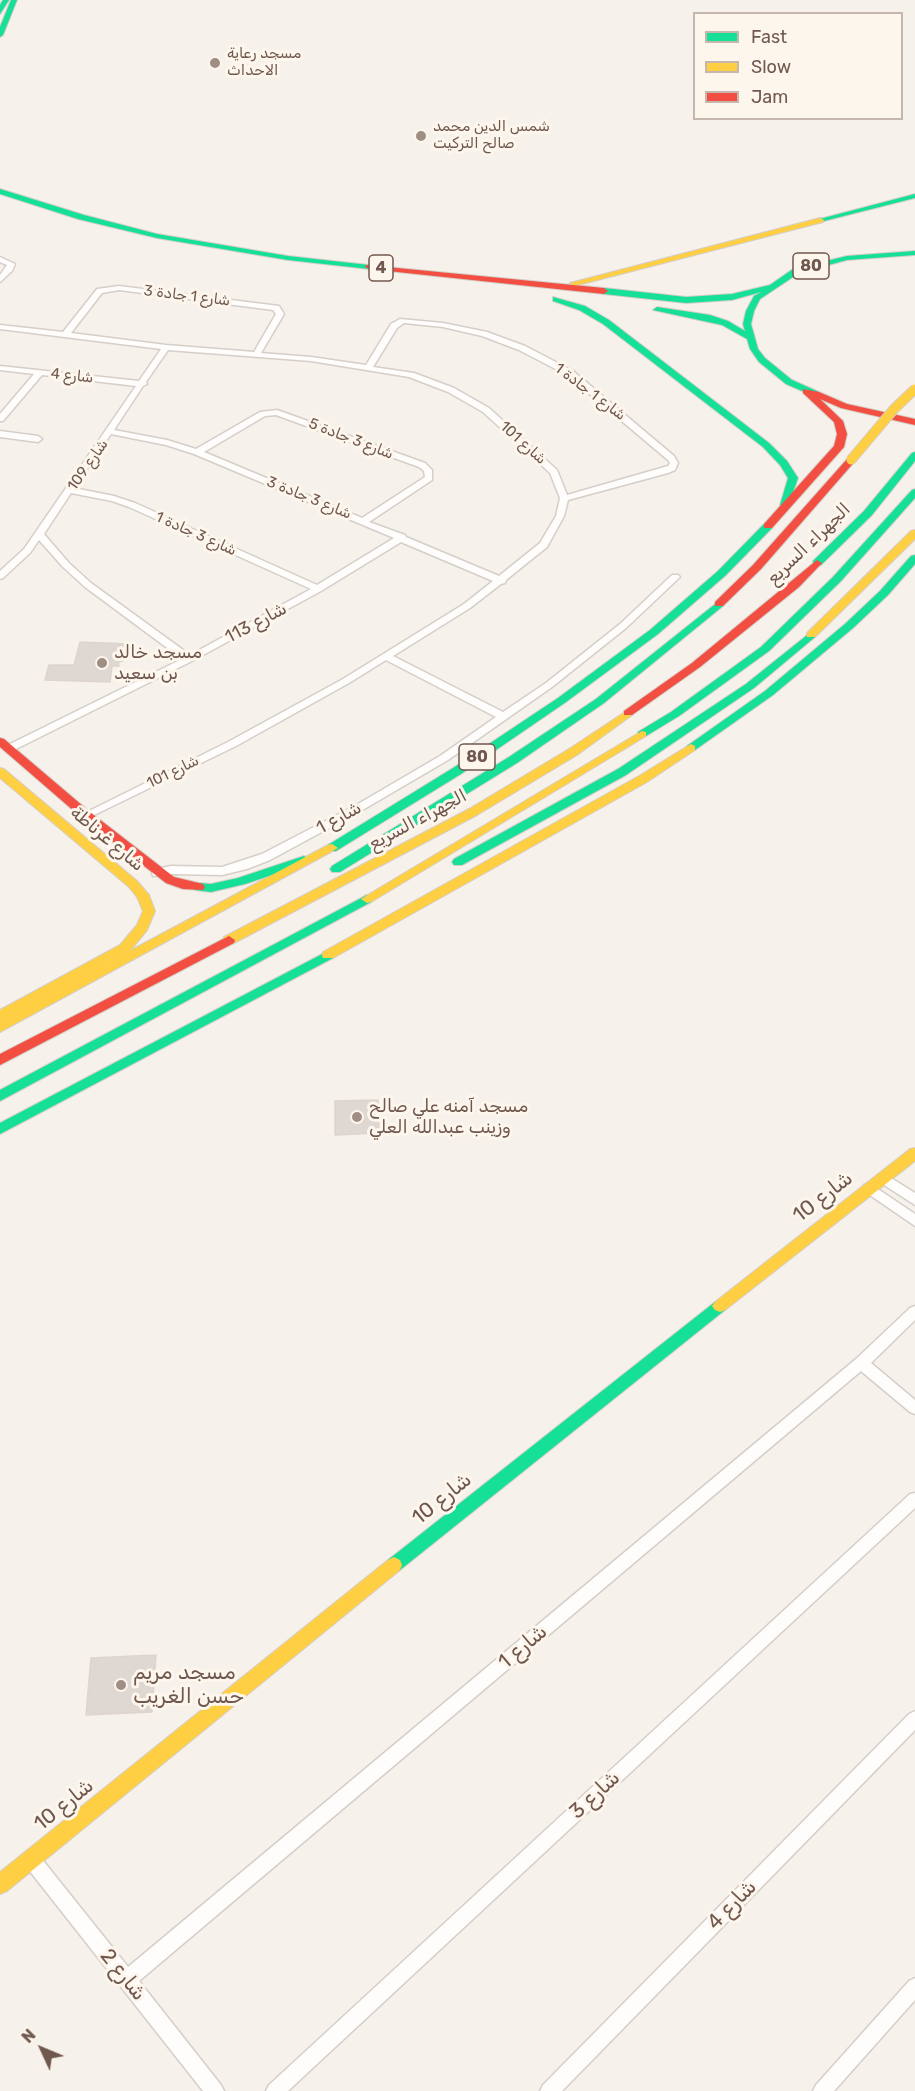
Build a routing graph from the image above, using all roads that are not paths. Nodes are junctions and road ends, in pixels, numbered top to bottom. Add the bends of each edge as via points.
1 (6, 0) edge
2 (14, 0) edge
3 (0, 12) edge
4 (0, 35) edge
5 (0, 190) edge
6 (915, 196) edge
7 (0, 204) edge
8 (915, 254) edge
9 (0, 259) edge
10 (0, 280) edge
11 (545, 285) junction
12 (768, 287) junction
13 (607, 298) junction
14 (556, 299) junction
15 (0, 327) edge
16 (66, 334) junction
17 (749, 337) junction
18 (166, 347) junction
19 (257, 353) junction
20 (0, 368) edge
21 (368, 368) junction
22 (39, 373) junction
23 (143, 384) junction
24 (915, 389) edge
25 (806, 391) junction
26 (0, 420) edge
27 (915, 422) edge
28 (111, 432) junction
29 (0, 434) edge
30 (38, 439) dead end
31 (197, 452) junction
32 (915, 455) edge
33 (70, 490) junction
34 (915, 492) edge
35 (564, 498) junction
36 (782, 512) junction
37 (364, 521) junction
38 (915, 533) edge
39 (39, 534) junction
40 (402, 537) junction
41 (915, 558) edge
42 (0, 576) edge
43 (675, 577) dead end
44 (502, 581) junction
45 (318, 589) junction
46 (386, 656) junction
47 (189, 659) junction
48 (504, 717) junction
49 (5, 745) edge
50 (0, 772) edge
51 (86, 815) junction
52 (322, 854) junction
53 (157, 873) junction
54 (133, 884) junction
55 (339, 914) junction
56 (0, 1016) edge
57 (0, 1027) edge
58 (0, 1060) edge
59 (0, 1096) edge
60 (0, 1129) edge
61 (915, 1153) edge
62 (883, 1178) junction
63 (869, 1188) junction
64 (915, 1200) edge
65 (915, 1221) edge
66 (915, 1312) edge
67 (861, 1363) junction
68 (915, 1408) edge
69 (915, 1499) edge
70 (915, 1719) edge
71 (31, 1859) junction
72 (0, 1884) edge
73 (127, 1979) junction
74 (915, 1987) edge
75 (215, 2091) edge
76 (275, 2091) edge
77 (549, 2091) edge
78 (822, 2091) edge

1 - 3 main road
2 - 4 main road
5 - 11 main road, 4 via 81,217 188,243 288,258
6 - 11 main road via 592,280
7 - 14 main road, 4 via 140,243 238,262
8 - 12 main road, 80 via 833,260 796,271
9 - 10 street via 11,264
11 - 13 main road, 4
12 - 13 main road, 4 via 708,300
12 - 17 main road, 80 via 750,311
13 - 14 main road, 4
13 - 17 main road, 4 via 710,318
14 - 36 main road via 598,317 766,444 792,478
15 - 16 street, شارع 101
16 - 18 street, شارع 101
16 - 19 street, شارع 1 جادة 3 via 100,291 119,288 276,308 280,314
17 - 25 main road, 80 via 774,371
18 - 19 street, شارع 101
18 - 23 street, شارع 109
19 - 21 street, شارع 101
20 - 22 street, شارع 4
21 - 35 street, شارع 101 via 411,375 451,390 486,410 554,471
21 - 35 street, شارع 1 جادة 1 via 394,326 403,321 484,334 570,373 674,463 665,471
22 - 23 street, شارع 4
22 - 26 street
23 - 28 street, شارع 109
24 - 58 main road, bridge via 757,567 712,611 600,701 394,834
25 - 27 main road, 80 via 865,412
25 - 36 main road, الجهراء السريع / 80 via 838,421 842,434 832,456
28 - 31 street, شارع 3 جادة 3
28 - 33 street, شارع 109
29 - 30 street
31 - 37 street, شارع 3 جادة 3
31 - 37 street, شارع 3 جادة 5 via 262,414 277,412 428,470 429,478
32 - 58 main road, الجهراء السريع / 80 via 832,550 769,607 607,729 473,812
33 - 39 street, شارع 109
33 - 45 street, شارع 3 جادة 1 via 132,505
34 - 55 main road via 858,557 765,649 692,702 509,816
35 - 44 street, شارع 101 via 560,516 544,545
36 - 52 main road, الجهراء السريع / 80 via 722,573 654,632 458,771
37 - 40 street, شارع 3 جادة 3
38 - 55 main road via 826,623 750,686 632,766 410,887
39 - 42 street, شارع 109
39 - 47 street via 88,585
40 - 44 street, شارع 3 جادة 3
40 - 45 street, شارع 113
41 - 60 main road via 849,626 769,693 643,779 364,935
43 - 48 street, شارع 1 via 623,626
44 - 46 street, شارع 101
45 - 47 street, شارع 113
46 - 48 street
46 - 51 street, شارع 101 via 232,744
47 - 49 street, شارع 113
48 - 53 street, شارع 1 via 444,758 266,857 222,872
49 - 51 main road, شارع غرناطة
50 - 54 main road, شارع غرناطة
51 - 53 main road, شارع غرناطة
52 - 53 main road, شارع غرناطة via 212,888 176,883
52 - 57 main road, الجهراء السريع / 80
53 - 54 main road via 146,882
54 - 56 main road, شارع غرناطة via 143,895 148,912 142,927 125,948
55 - 59 main road
61 - 62 main road, شارع 10
62 - 63 main road, شارع 10
62 - 64 street
63 - 65 street
63 - 71 main road, شارع 10
66 - 67 street, شارع 1
67 - 68 street
67 - 73 street, شارع 1
69 - 76 street, شارع 3
70 - 77 street, شارع 4
71 - 72 main road, شارع 10
71 - 73 street, شارع 2
73 - 75 street, شارع 2
74 - 78 street

